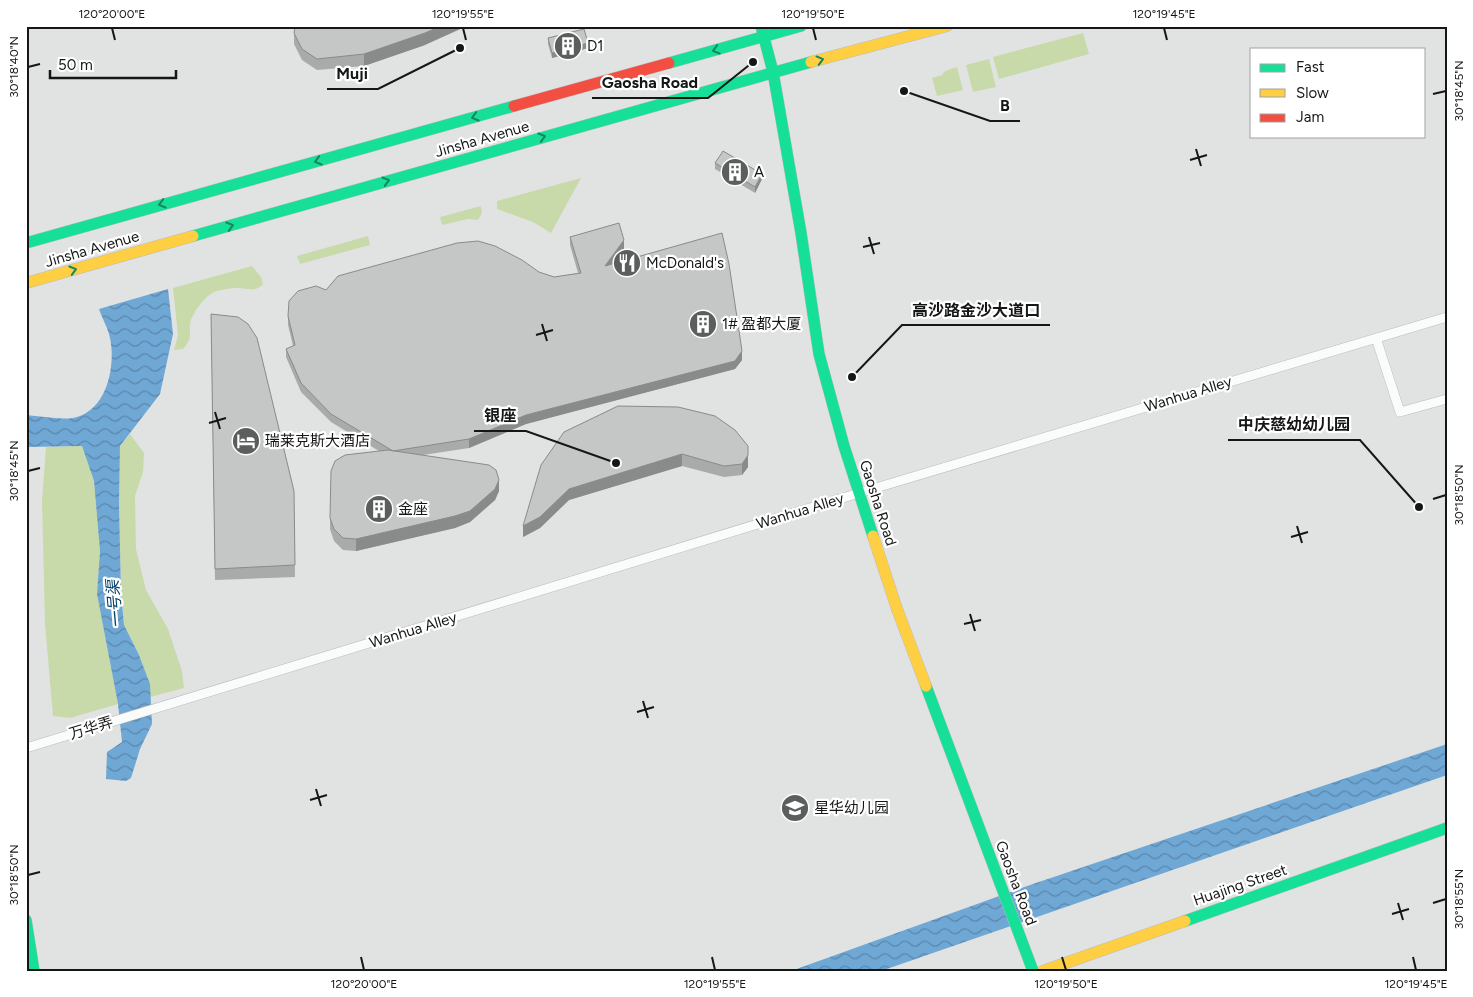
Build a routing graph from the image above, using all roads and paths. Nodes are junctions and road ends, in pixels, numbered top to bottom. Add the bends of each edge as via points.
1 (801, 26) edge
2 (947, 26) edge
3 (762, 32) edge
4 (773, 72) junction
5 (26, 244) edge
6 (26, 283) edge
7 (1447, 317) edge
8 (1376, 338) junction
9 (1447, 399) edge
10 (860, 493) junction
11 (155, 708) joint
12 (26, 748) edge
13 (1447, 828) edge
14 (26, 920) edge
15 (34, 971) edge
16 (1033, 971) edge
17 (1043, 971) edge

1 - 3 main road, Jinsha Avenue
4 -> 2 main road, Jinsha Avenue
3 - 4 main road, Gaosha Road
3 -> 5 main road, Jinsha Avenue
6 -> 4 main road, Jinsha Avenue
4 - 10 main road, Gaosha Road via 819,354
7 - 8 lane, Wanhua Alley
8 - 9 lane via 1400,412
8 - 10 lane, Wanhua Alley
10 - 11 lane, Wanhua Alley
10 - 16 main road, Gaosha Road via 897,609
11 - 12 lane, 万华弄
13 - 17 main road, Huajing Street
14 - 15 main road

